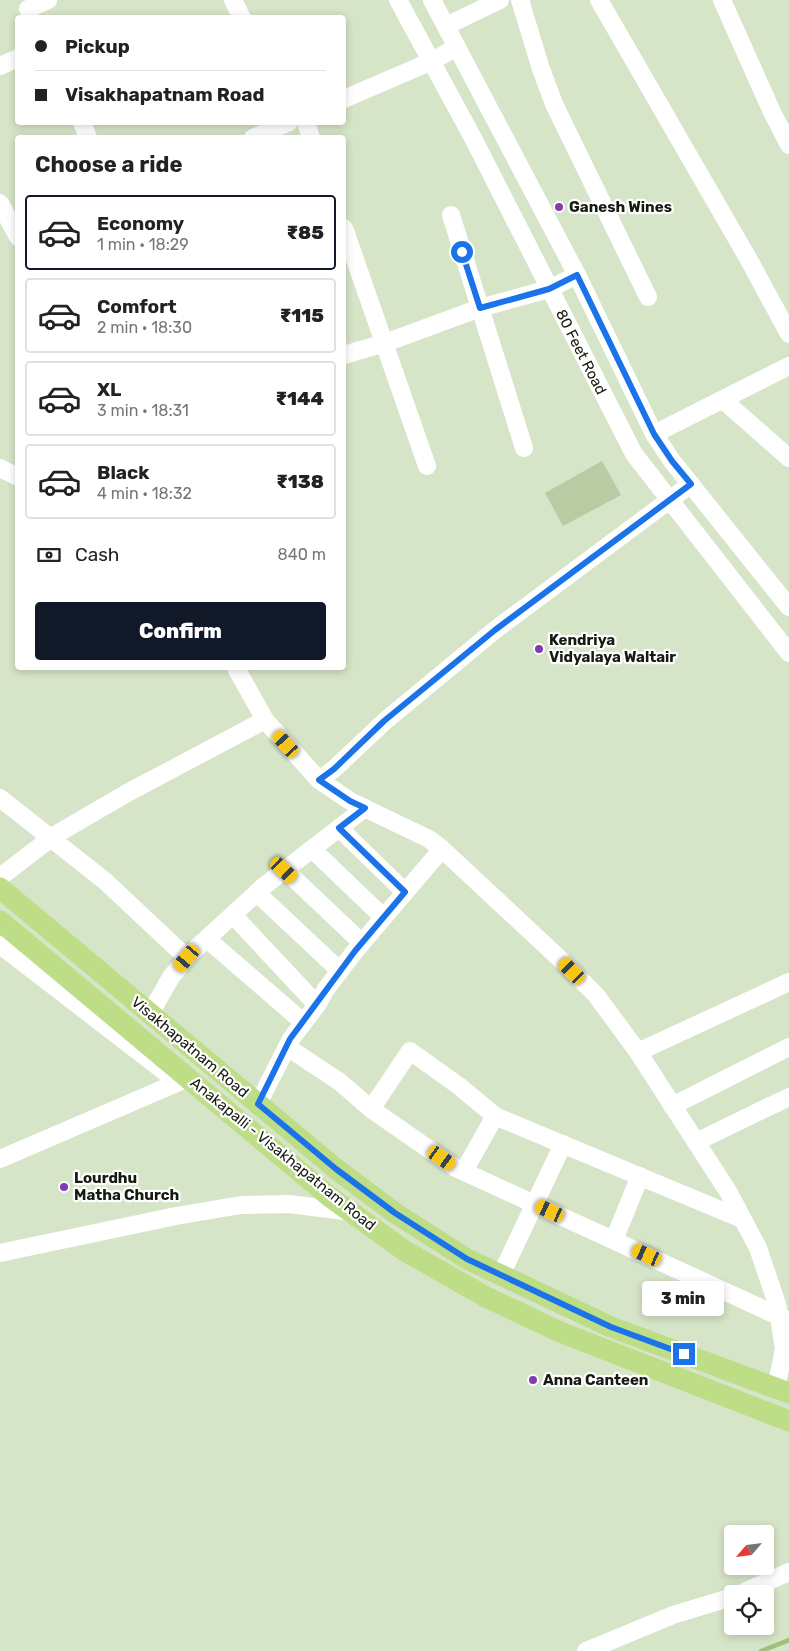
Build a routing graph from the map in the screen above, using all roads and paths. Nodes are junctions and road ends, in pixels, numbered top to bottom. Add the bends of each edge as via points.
1 (48, 0) edge
2 (233, 0) edge
3 (398, 0) edge
4 (432, 0) edge
5 (500, 0) edge
6 (520, 0) edge
7 (600, 0) edge
8 (722, 0) edge
9 (28, 9) edge
10 (240, 15) edge
11 (446, 26) junction
12 (457, 47) junction
13 (15, 59) edge
14 (432, 61) junction
15 (0, 66) edge
16 (346, 98) edge
17 (282, 125) edge
18 (260, 135) edge
19 (789, 145) edge
20 (0, 203) edge
21 (451, 215) dead end
22 (15, 232) edge
23 (346, 234) edge
24 (577, 275) junction
25 (549, 289) junction
26 (648, 297) dead end
27 (480, 308) junction
28 (789, 334) edge
29 (385, 343) junction
30 (346, 354) edge
31 (789, 366) edge
32 (722, 400) junction
33 (654, 434) junction
34 (524, 448) dead end
35 (789, 458) edge
36 (427, 466) dead end
37 (0, 468) edge
38 (15, 476) edge
39 (691, 484) junction
40 (670, 500) junction
41 (789, 607) edge
42 (789, 653) edge
43 (237, 670) edge
44 (265, 720) junction
45 (319, 780) junction
46 (1, 800) edge
47 (365, 808) junction
48 (339, 828) junction
49 (50, 838) junction
50 (312, 849) junction
51 (442, 849) junction
52 (284, 870) junction
53 (0, 878) edge
54 (0, 888) edge
55 (405, 892) junction
56 (257, 893) junction
57 (233, 915) junction
58 (384, 917) junction
59 (0, 921) edge
60 (207, 939) junction
61 (362, 943) junction
62 (0, 945) edge
63 (187, 958) junction
64 (340, 971) junction
65 (789, 982) edge
66 (317, 1005) junction
67 (150, 1014) junction
68 (303, 1022) junction
69 (287, 1047) junction
70 (789, 1047) edge
71 (638, 1052) junction
72 (178, 1082) junction
73 (789, 1097) edge
74 (258, 1104) junction
75 (672, 1106) junction
76 (371, 1109) junction
77 (494, 1116) junction
78 (696, 1142) junction
79 (563, 1144) junction
80 (270, 1146) junction
81 (0, 1159) edge
82 (464, 1171) junction
83 (640, 1176) junction
84 (534, 1203) junction
85 (352, 1212) junction
86 (742, 1218) junction
87 (614, 1240) junction
88 (0, 1253) edge
89 (501, 1275) junction
90 (784, 1318) edge
91 (782, 1390) edge
92 (789, 1421) edge
93 (789, 1572) edge
94 (760, 1585) edge
95 (724, 1599) edge
96 (586, 1651) edge

1 - 9 street
2 - 10 street
3 - 14 street, 80 Feet Road
4 - 11 street, 80 Feet Road
5 - 11 street
6 - 26 street via 554,104
7 - 28 street
8 - 19 street
11 - 12 street, 80 Feet Road
12 - 14 street
12 - 24 street, 80 Feet Road
13 - 15 street
14 - 16 street
14 - 25 street, 80 Feet Road
17 - 18 street
20 - 22 street
21 - 27 street
23 - 29 street
24 - 25 street
24 - 33 street, 80 Feet Road
25 - 27 street
25 - 40 street, 80 Feet Road via 634,454
27 - 29 street
27 - 34 street
29 - 30 street
29 - 36 street
31 - 32 street
32 - 33 street
32 - 35 street
33 - 39 street, 80 Feet Road
37 - 38 street
39 - 40 street
39 - 41 street, 80 Feet Road
40 - 42 street, 80 Feet Road
40 - 45 street via 495,630 384,721
43 - 44 street
44 - 45 street
44 - 49 street
45 - 47 street
46 - 49 street
47 - 48 street
47 - 51 street via 429,839
48 - 50 street
48 - 55 street
49 - 53 street
49 - 63 street via 105,881
50 - 52 street
50 - 58 street
51 - 55 street
51 - 71 street via 596,995
52 - 56 street
52 - 61 street
54 - 67 main road, Visakhapatnam Road
55 - 58 street
56 - 57 street
56 - 64 street
57 - 60 street
57 - 66 street
58 - 61 street
59 - 80 main road, Anakapalli - Visakhapatnam Road
60 - 63 street
60 - 68 street
61 - 64 street
62 - 72 street
63 - 67 street via 171,977
64 - 66 street
65 - 71 street
66 - 68 street
67 - 74 main road, Visakhapatnam Road
68 - 69 street
69 - 74 street
69 - 76 street via 340,1082
70 - 75 street
71 - 75 street
72 - 80 street
72 - 81 street
73 - 78 street
74 - 89 main road, Visakhapatnam Road via 395,1213 467,1259
75 - 78 street
76 - 77 street via 410,1051
76 - 82 street
77 - 79 street
77 - 82 street
78 - 86 street
79 - 83 street
79 - 84 street
80 - 85 main road, Anakapalli - Visakhapatnam Road
82 - 84 street
83 - 86 street
83 - 87 street
84 - 87 street
84 - 89 street
85 - 88 street via 288,1204 241,1205
85 - 92 main road, Anakapalli - Visakhapatnam Road via 405,1251 486,1297 560,1332
86 - 90 street via 758,1248
87 - 90 street
89 - 91 main road, Visakhapatnam Road via 611,1327
90 - 91 street
93 - 94 street
95 - 96 street via 673,1615

